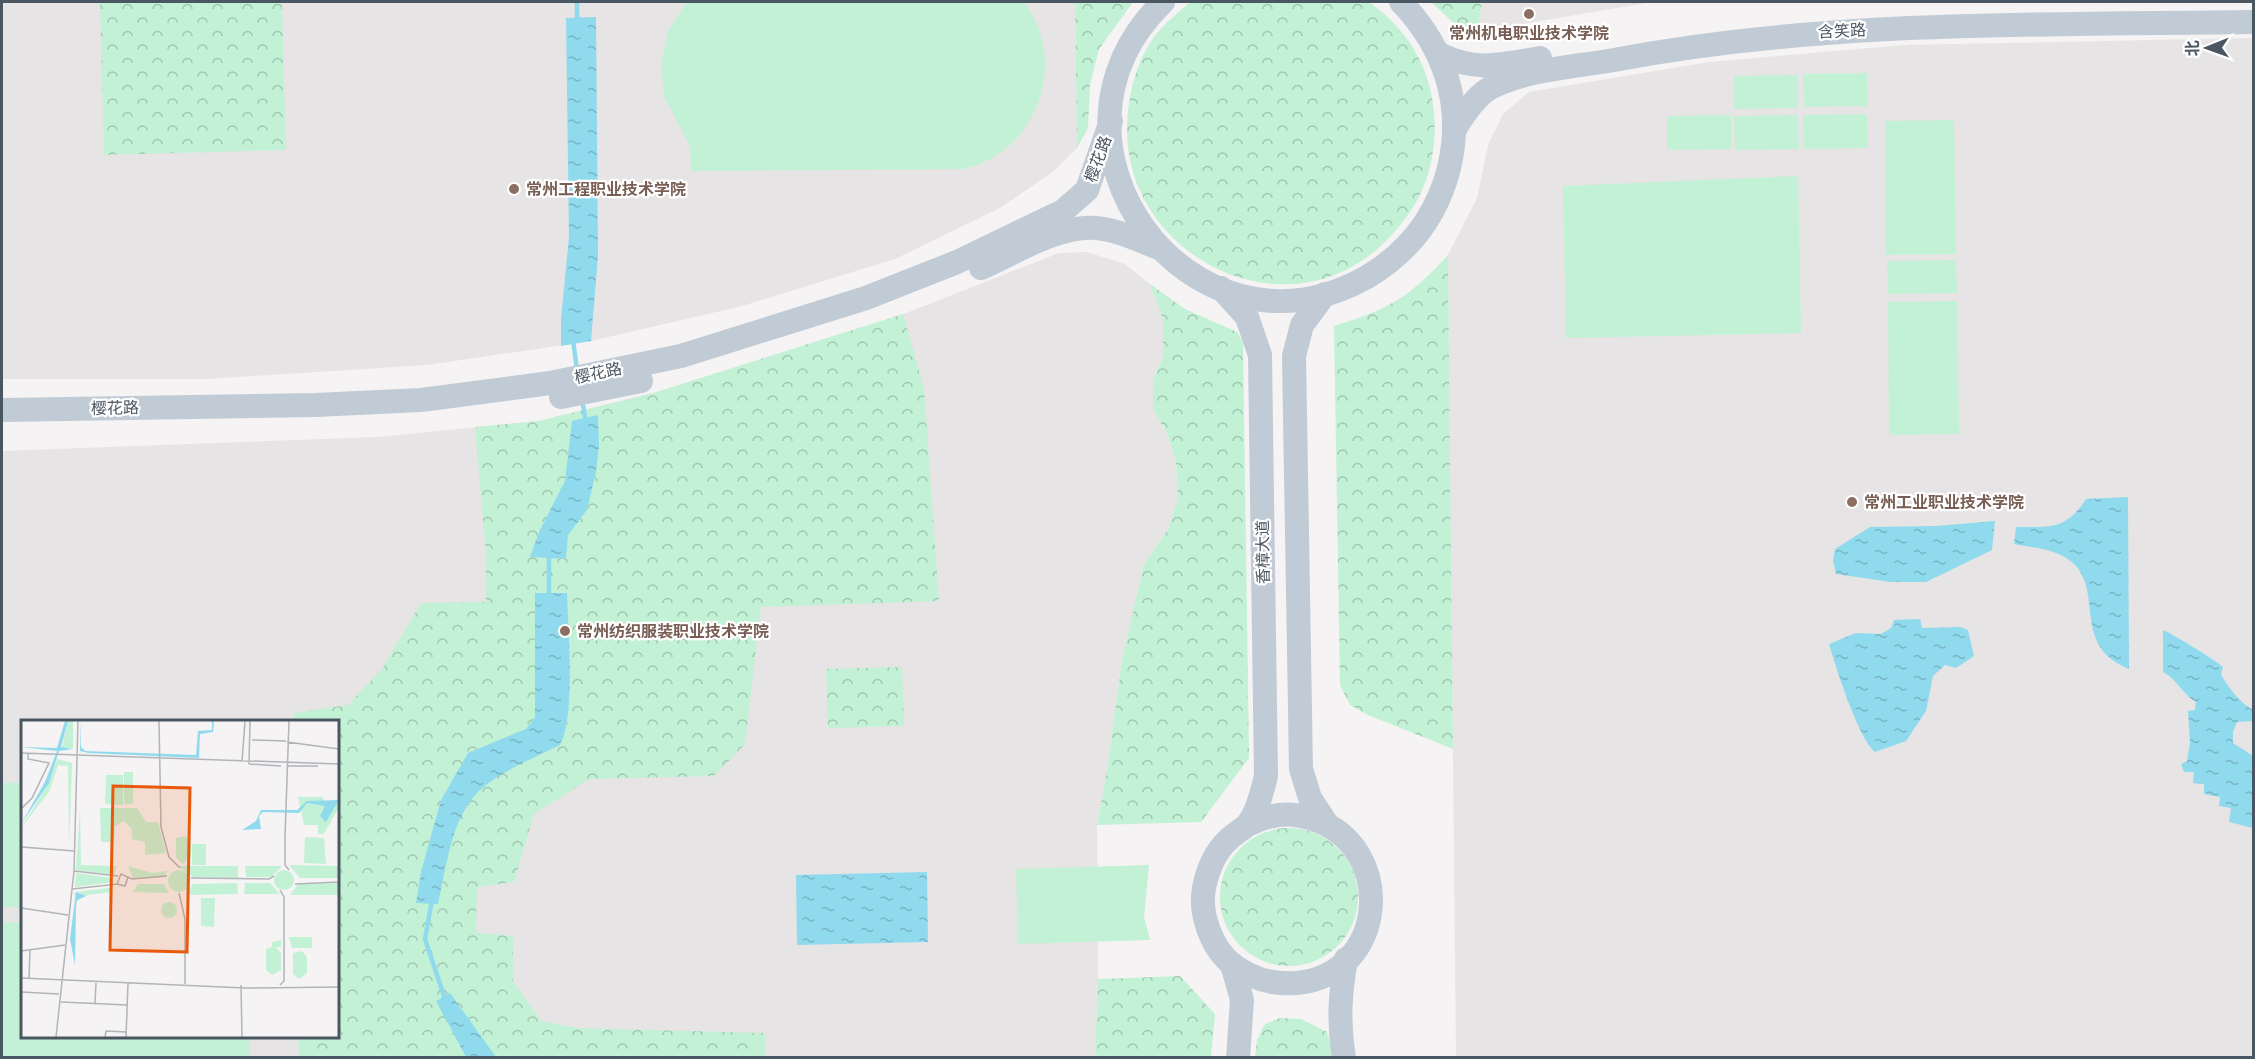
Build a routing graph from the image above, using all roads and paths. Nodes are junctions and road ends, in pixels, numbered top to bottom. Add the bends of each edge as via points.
1 (1163, 2) edge
2 (1401, 2) edge
3 (2253, 7) edge
4 (2253, 22) edge
5 (1439, 54) junction
6 (1111, 121) junction
7 (1455, 129) junction
8 (1161, 249) junction
9 (1221, 288) junction
10 (1325, 294) junction
11 (599, 382) junction
12 (565, 388) junction
13 (2, 410) edge
14 (2, 425) edge
15 (1327, 824) junction
16 (1247, 825) junction
17 (1346, 959) junction
18 (1232, 964) junction
19 (1238, 1058) edge
20 (1344, 1058) edge

1 - 6 street via 1126,53 1117,77
2 - 5 street via 1417,18
3 - 5 street, 含笑路 via 1876,15 1776,22 1482,67 1460,64
4 - 7 street, 含笑路 via 1927,26 1807,33 1676,48 1519,77 1489,89 1469,107
5 - 7 street via 1452,93
6 - 8 street via 1115,169 1126,201
6 - 11 street, 樱花路 via 1087,190 1063,211 957,262 866,298
7 - 10 street via 1443,190 1429,219 1411,243 1387,265 1346,288
8 - 9 street via 1175,263
8 - 11 street, 樱花路 via 1111,231 1087,227 1063,231 872,312 760,350
9 - 10 street via 1242,296 1274,300
9 - 16 street, 香樟大道 via 1247,317 1260,355 1266,776 1260,800
10 - 15 street, 香樟大道 via 1302,325 1294,356 1301,769 1310,798
11 - 12 street, 樱花路
12 - 13 street, 樱花路 via 315,405
12 - 14 street, 樱花路 via 437,413
15 - 16 street via 1300,815 1272,816
15 - 17 street via 1350,842 1366,866 1372,895 1369,923 1357,950
16 - 18 street via 1226,841 1203,890 1205,917 1214,943
17 - 18 street via 1336,970 1310,982 1281,985 1254,978
17 - 20 street via 1339,998
18 - 19 street via 1242,1000

